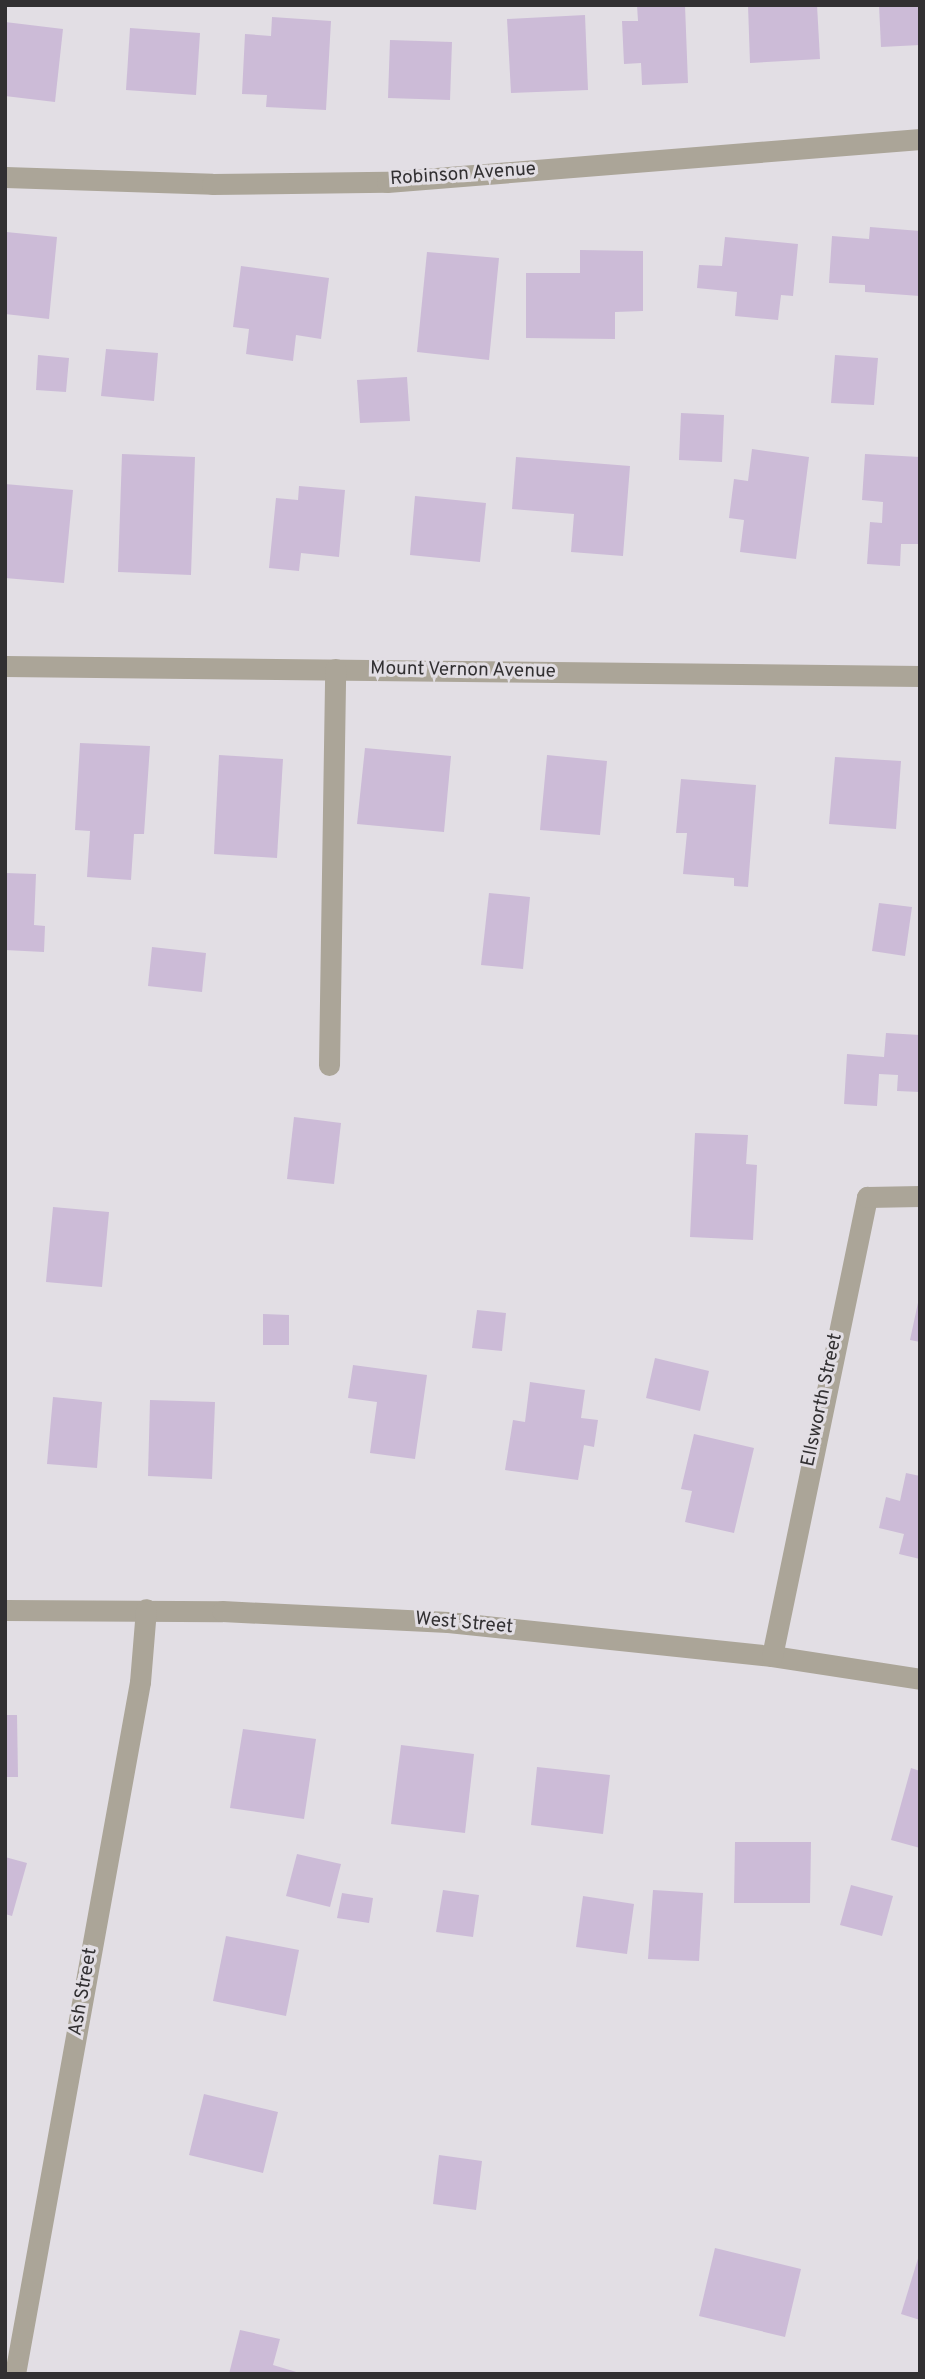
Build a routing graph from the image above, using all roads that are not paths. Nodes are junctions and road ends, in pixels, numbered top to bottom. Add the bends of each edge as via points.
1 (920, 139) edge
2 (5, 177) edge
3 (5, 666) edge
4 (335, 669) junction
5 (920, 676) edge
6 (329, 1065) dead end
7 (920, 1196) edge
8 (146, 1609) junction
9 (5, 1610) edge
10 (772, 1656) junction
11 (920, 1679) edge
12 (15, 2374) edge

1 - 2 street, Robinson Avenue via 375,182 212,184
3 - 4 street, Mount Vernon Avenue
4 - 5 street, Mount Vernon Avenue
4 - 6 street
7 - 10 street, Ellsworth Street via 867,1197
8 - 9 street, West Street
8 - 10 street, West Street via 448,1622
8 - 12 street, Ash Street via 140,1682
10 - 11 street, West Street

